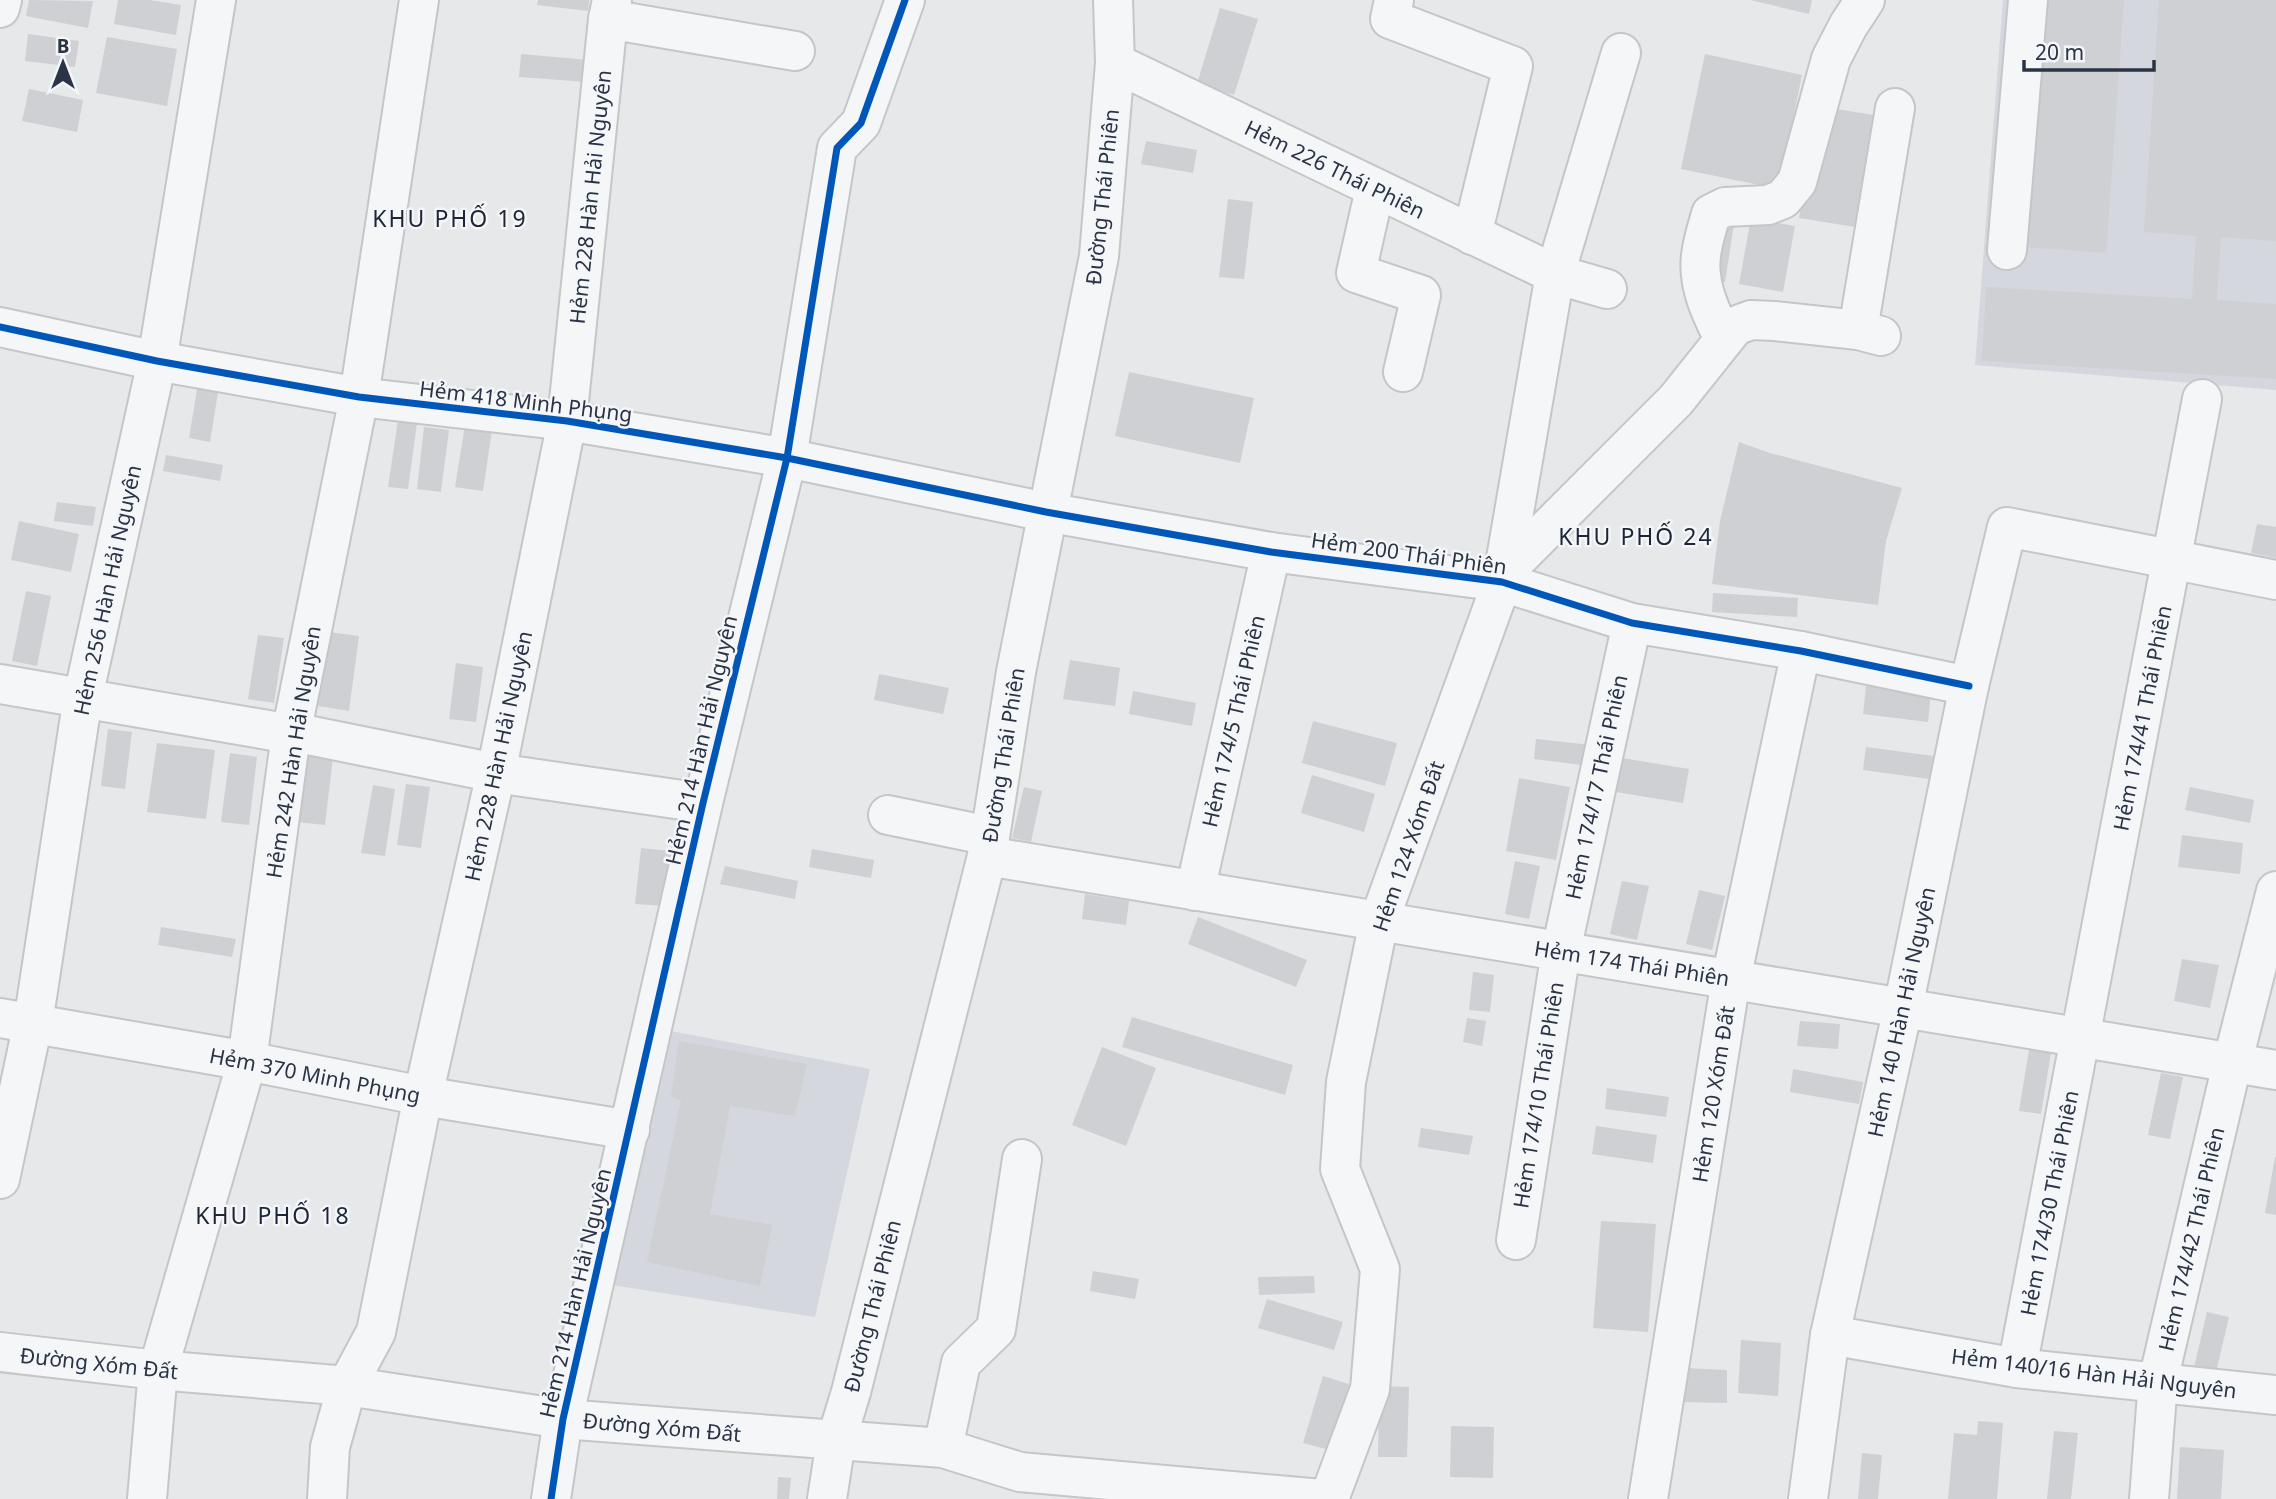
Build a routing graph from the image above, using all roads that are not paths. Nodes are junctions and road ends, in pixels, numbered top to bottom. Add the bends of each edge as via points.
1 (2, 0) edge
2 (216, 0) edge
3 (419, 0) edge
4 (905, 0) edge
5 (1113, 0) edge
6 (1394, 0) edge
7 (1865, 0) edge
8 (2028, 0) edge
9 (0, 8) edge
10 (610, 10) edge
11 (795, 51) dead end
12 (1621, 53) dead end
13 (1115, 63) junction
14 (1895, 108) dead end
15 (1376, 189) junction
16 (1472, 234) junction
17 (2007, 250) dead end
18 (1555, 274) junction
19 (1607, 289) dead end
20 (0, 327) edge
21 (1724, 338) junction
22 (156, 361) junction
23 (1403, 372) dead end
24 (359, 397) junction
25 (2202, 399) dead end
26 (567, 421) junction
27 (787, 458) junction
28 (1046, 512) junction
29 (1271, 552) junction
30 (2172, 559) junction
31 (1503, 576) junction
32 (2276, 580) edge
33 (1632, 623) junction
34 (1801, 651) junction
35 (0, 684) edge
36 (1969, 686) junction
37 (83, 697) junction
38 (291, 734) junction
39 (496, 773) junction
40 (703, 803) junction
41 (888, 815) dead end
42 (988, 846) junction
43 (1195, 891) junction
44 (2276, 891) edge
45 (1379, 921) junction
46 (1561, 951) junction
47 (1731, 979) junction
48 (1903, 1008) junction
49 (17, 1021) edge
50 (2082, 1037) junction
51 (247, 1061) junction
52 (2232, 1063) junction
53 (2276, 1070) edge
54 (423, 1096) junction
55 (630, 1130) junction
56 (1022, 1159) dead end
57 (0, 1180) edge
58 (1516, 1240) dead end
59 (1830, 1335) junction
60 (0, 1352) edge
61 (2017, 1368) junction
62 (158, 1370) junction
63 (2158, 1381) junction
64 (346, 1385) junction
65 (2276, 1395) edge
66 (563, 1419) junction
67 (836, 1441) junction
68 (943, 1448) junction
69 (1059, 1488) edge
70 (147, 1499) edge
71 (327, 1499) edge
72 (551, 1499) edge
73 (827, 1499) edge
74 (1322, 1499) edge
75 (1329, 1499) edge
76 (1648, 1499) edge
77 (1808, 1499) edge
78 (2149, 1499) edge

1 - 9 street
2 - 22 street, Hẻm 256 Hàn Hải Nguyên
3 - 24 street, Hẻm 242 Hàn Hải Nguyên
4 - 27 street, Hẻm 214 Hàn Hải Nguyên via 861,123 837,148
5 - 13 street, Đường Thái Phiên
6 - 16 street via 1390,19 1513,66
7 - 21 street via 1832,59 1797,182 1783,199 1768,205 1725,206 1711,214 1700,274
8 - 17 street
10 - 11 street
10 - 26 street, Hẻm 228 Hàn Hải Nguyên
12 - 18 street, Hẻm 124 Xóm Đất
13 - 15 street, Hẻm 226 Thái Phiên
13 - 28 street, Đường Thái Phiên via 1099,256
14 - 21 street via 1869,333 1751,320 1735,326
15 - 16 street, Hẻm 226 Thái Phiên
15 - 23 street via 1356,273 1421,295
16 - 18 street, Hẻm 226 Thái Phiên
18 - 19 street, Hẻm 226 Thái Phiên
18 - 31 street, Hẻm 124 Xóm Đất
20 - 22 street, Hẻm 418 Minh Phụng
21 - 31 street via 1676,400
22 - 24 street, Hẻm 418 Minh Phụng
22 - 37 street, Hẻm 256 Hàn Hải Nguyên
24 - 26 street, Hẻm 418 Minh Phụng
24 - 38 street, Hẻm 242 Hàn Hải Nguyên
25 - 30 street, Hẻm 174/41 Thái Phiên
26 - 27 street, Hẻm 418 Minh Phụng
26 - 39 street, Hẻm 228 Hàn Hải Nguyên
27 - 28 street, Hẻm 418 Minh Phụng
27 - 40 street, Hẻm 214 Hàn Hải Nguyên
28 - 29 street, Hẻm 200 Thái Phiên
28 - 42 street, Đường Thái Phiên
29 - 31 street, Hẻm 200 Thái Phiên
29 - 43 street, Hẻm 174/5 Thái Phiên
30 - 32 street
30 - 36 street, Hẻm 140 Hàn Hải Nguyên via 2007,527
30 - 50 street, Hẻm 174/41 Thái Phiên
31 - 33 street, Hẻm 200 Thái Phiên
31 - 45 street, Hẻm 124 Xóm Đất
33 - 34 street, Hẻm 200 Thái Phiên
33 - 46 street, Hẻm 174/17 Thái Phiên
34 - 36 street, Hẻm 200 Thái Phiên
34 - 47 street, Hẻm 120 Xóm Đất
35 - 37 street
36 - 48 street, Hẻm 140 Hàn Hải Nguyên
37 - 38 street
37 - 49 street, Hẻm 256 Hàn Hải Nguyên
38 - 39 street
38 - 51 street, Hẻm 242 Hàn Hải Nguyên
39 - 40 street
39 - 54 street, Hẻm 228 Hàn Hải Nguyên
40 - 55 street, Hẻm 214 Hàn Hải Nguyên
41 - 42 street, Hẻm 174 Thái Phiên
42 - 43 street, Hẻm 174 Thái Phiên
42 - 67 street, Đường Thái Phiên
43 - 45 street, Hẻm 174 Thái Phiên
44 - 52 street, Hẻm 174/42 Thái Phiên
45 - 46 street, Hẻm 174 Thái Phiên
45 - 75 street, Hẻm 124 Xóm Đất via 1346,1082 1340,1169 1380,1269 1370,1389
46 - 47 street, Hẻm 174 Thái Phiên
46 - 58 street, Hẻm 174/10 Thái Phiên
47 - 48 street, Hẻm 174 Thái Phiên
47 - 76 street, Hẻm 120 Xóm Đất
48 - 50 street, Hẻm 174 Thái Phiên
48 - 59 street, Hẻm 140 Hàn Hải Nguyên
49 - 51 street, Hẻm 370 Minh Phụng
49 - 57 street, Hẻm 256 Hàn Hải Nguyên
50 - 52 street, Hẻm 174 Thái Phiên
50 - 61 street, Hẻm 174/30 Thái Phiên
51 - 54 street, Hẻm 370 Minh Phụng
51 - 62 street, Hẻm 242 Hàn Hải Nguyên
52 - 53 street, Hẻm 174 Thái Phiên
52 - 63 street, Hẻm 174/42 Thái Phiên
54 - 55 street, Hẻm 370 Minh Phụng
54 - 64 street, Hẻm 228 Hàn Hải Nguyên via 376,1332
55 - 66 street, Hẻm 214 Hàn Hải Nguyên
56 - 68 street via 996,1329 961,1363
59 - 61 street, Hẻm 140/16 Hàn Hải Nguyên
59 - 77 street, Hẻm 140 Hàn Hải Nguyên
60 - 62 street, Đường Xóm Đất
61 - 63 street, Hẻm 140/16 Hàn Hải Nguyên
62 - 64 street, Đường Xóm Đất
62 - 70 street, Hẻm 242 Hàn Hải Nguyên
63 - 65 street, Hẻm 140/16 Hàn Hải Nguyên
63 - 78 street, Hẻm 174/42 Thái Phiên
64 - 66 street, Đường Xóm Đất
64 - 71 street, Hẻm 228 Hàn Hải Nguyên via 330,1447
66 - 67 street, Đường Xóm Đất
66 - 72 street, Hẻm 214 Hàn Hải Nguyên
67 - 68 street, Đường Xóm Đất
67 - 73 street, Đường Thái Phiên
68 - 69 street, Đường Xóm Đất
69 - 74 street, Đường Xóm Đất

